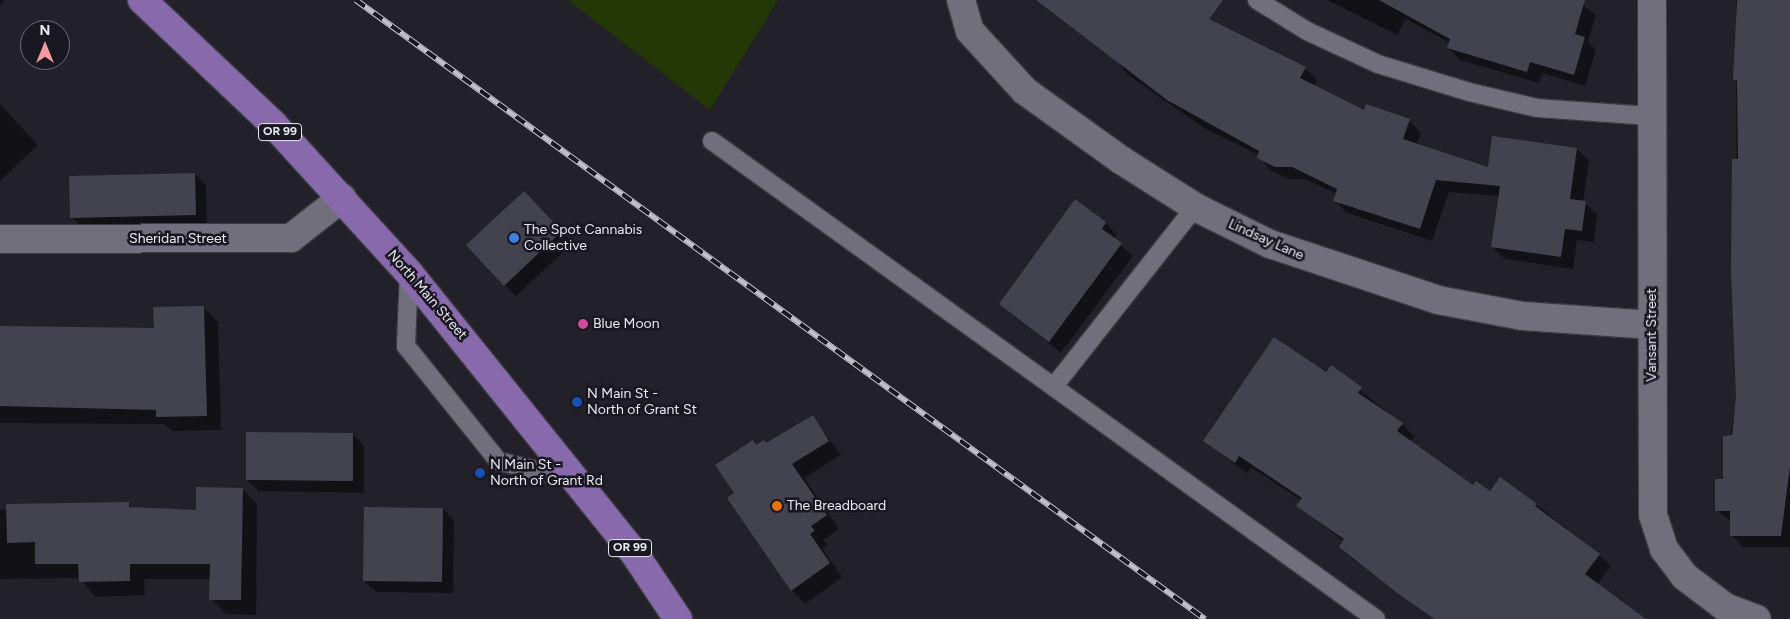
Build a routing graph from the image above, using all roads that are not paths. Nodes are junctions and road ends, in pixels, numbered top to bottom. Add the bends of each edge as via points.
1 (142, 0) edge
2 (961, 0) edge
3 (1257, 0) edge
4 (1652, 0) edge
5 (1652, 116) junction
6 (712, 141) dead end
7 (342, 198) junction
8 (1195, 207) junction
9 (0, 239) edge
10 (409, 273) junction
11 (1652, 325) junction
12 (1055, 385) junction
13 (577, 480) junction
14 (1721, 613) edge
15 (678, 619) edge
16 (1376, 619) edge
17 (1757, 619) edge

1 - 7 main road, North Main Street / OR 99 via 273,124
2 - 8 street, Lindsay Lane via 970,31 1025,91 1121,160
3 - 5 lane via 1307,31 1378,64 1469,92 1537,108
4 - 5 street, Vansant Street
5 - 11 street, Vansant Street
6 - 12 lane
7 - 9 street, Sheridan Street via 290,238
7 - 10 main road, North Main Street / OR 99
8 - 11 street, Lindsay Lane via 1270,244 1438,300 1523,316
8 - 12 lane
10 - 13 main road, North Main Street / OR 99
10 - 13 lane via 406,346 498,461
11 - 14 street, Vansant Street via 1653,515 1664,549 1684,576
12 - 16 lane
13 - 15 main road, North Main Street / OR 99
14 - 17 street, Vansant Street

